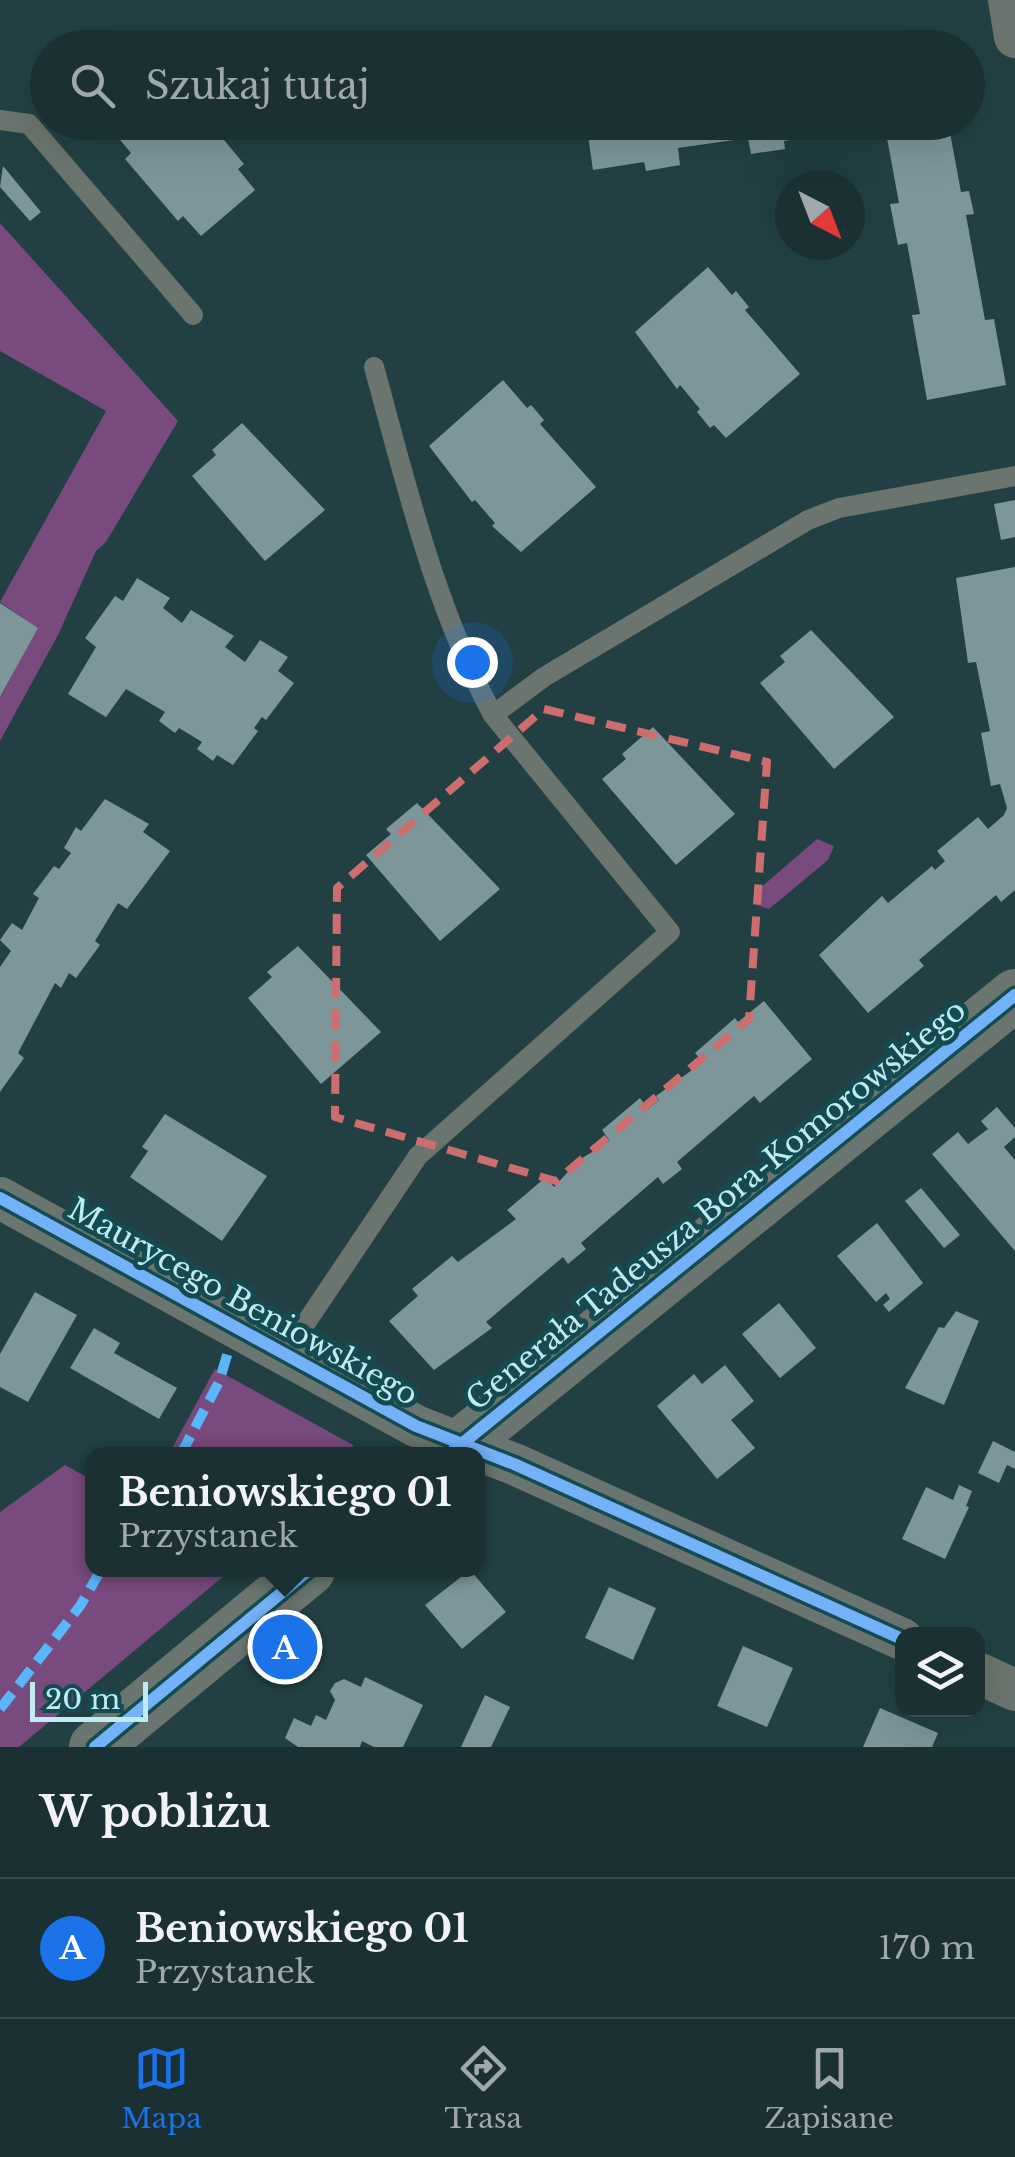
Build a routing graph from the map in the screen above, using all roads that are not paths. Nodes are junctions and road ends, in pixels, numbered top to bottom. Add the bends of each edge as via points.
1 (1009, 0) edge
2 (1015, 37) edge
3 (0, 120) edge
4 (30, 125) edge
5 (43, 140) edge
6 (194, 315) dead end
7 (374, 367) dead end
8 (1015, 476) edge
9 (493, 714) junction
10 (1015, 995) edge
11 (0, 1198) edge
12 (285, 1354) junction
13 (453, 1447) edge
14 (458, 1447) edge
15 (485, 1461) edge
16 (301, 1577) edge
17 (895, 1637) edge
18 (985, 1676) edge
19 (1015, 1690) edge
20 (95, 1747) edge

1 - 2 street
3 - 4 lane
5 - 6 lane
7 - 9 lane via 434,585
8 - 9 lane via 839,508 808,520
9 - 12 lane via 670,932 418,1156
10 - 14 street, Generała Tadeusza Bora-Komorowskiego
11 - 12 street, Maurycego Beniowskiego
12 - 13 street, Maurycego Beniowskiego
15 - 17 street, Maurycego Beniowskiego
16 - 20 street
18 - 19 street

